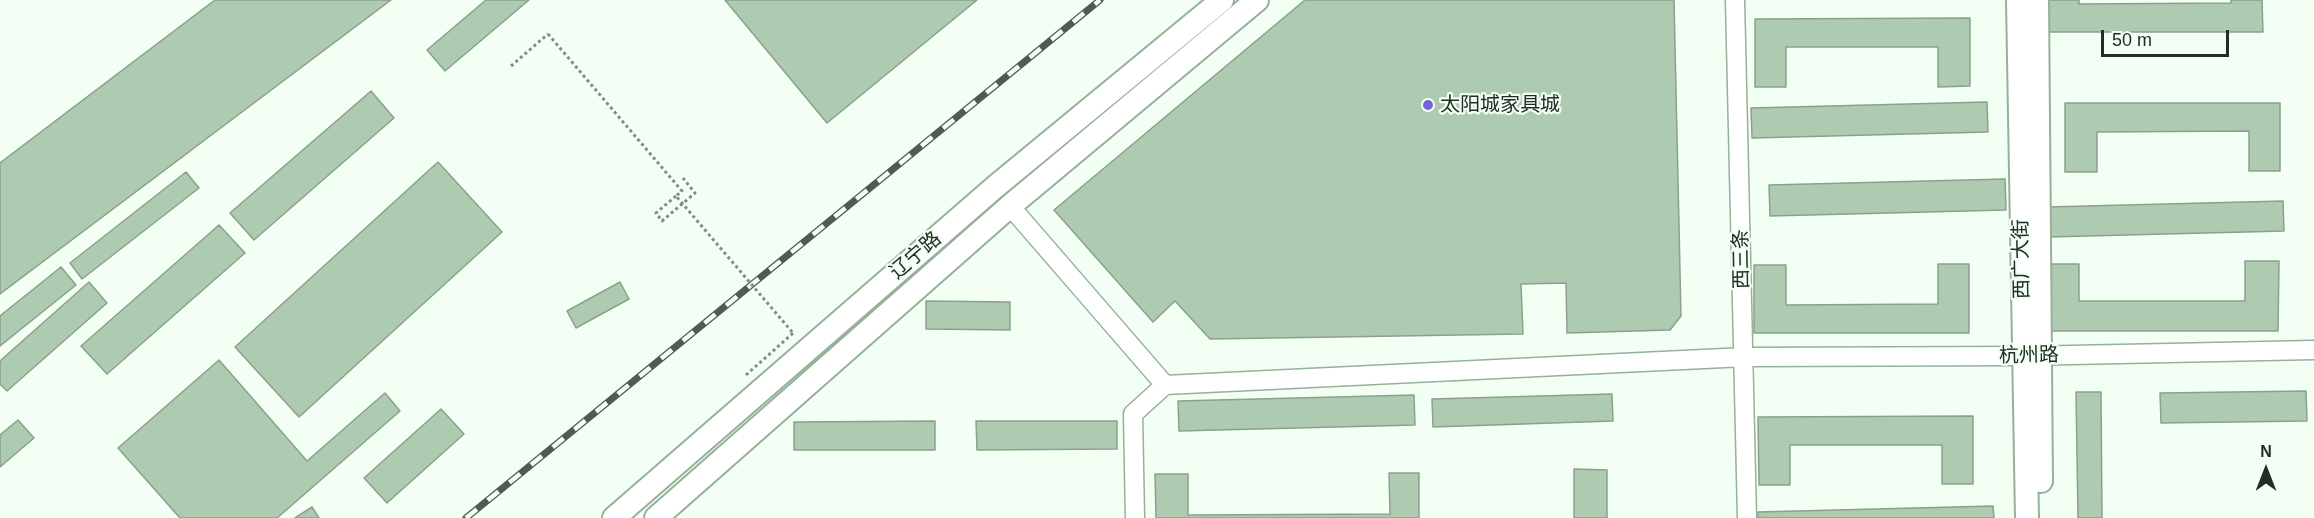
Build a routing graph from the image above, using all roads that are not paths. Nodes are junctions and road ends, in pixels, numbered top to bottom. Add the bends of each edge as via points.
1 (1222, 0) edge
2 (1257, 0) edge
3 (1735, 0) edge
4 (2018, 0) edge
5 (2037, 0) edge
6 (1010, 206) junction
7 (2314, 350) edge
8 (2032, 356) junction
9 (1745, 357) junction
10 (1165, 385) junction
11 (614, 518) edge
12 (656, 518) edge
13 (1135, 518) edge
14 (1747, 518) edge
15 (2027, 518) edge
16 (2043, 518) edge

1 - 11 main road, 辽宁路 via 986,195
2 - 6 main road, 辽宁路
3 - 9 street, 西三条
4 - 8 main road, 西广大街
5 - 8 main road
6 - 10 street
6 - 12 main road, 辽宁路
7 - 8 street, 杭州路
8 - 9 street, 杭州路
8 - 15 main road, 西广大街
8 - 16 main road
9 - 10 street, 杭州路
9 - 14 street, 西三条
10 - 13 street via 1133,414

